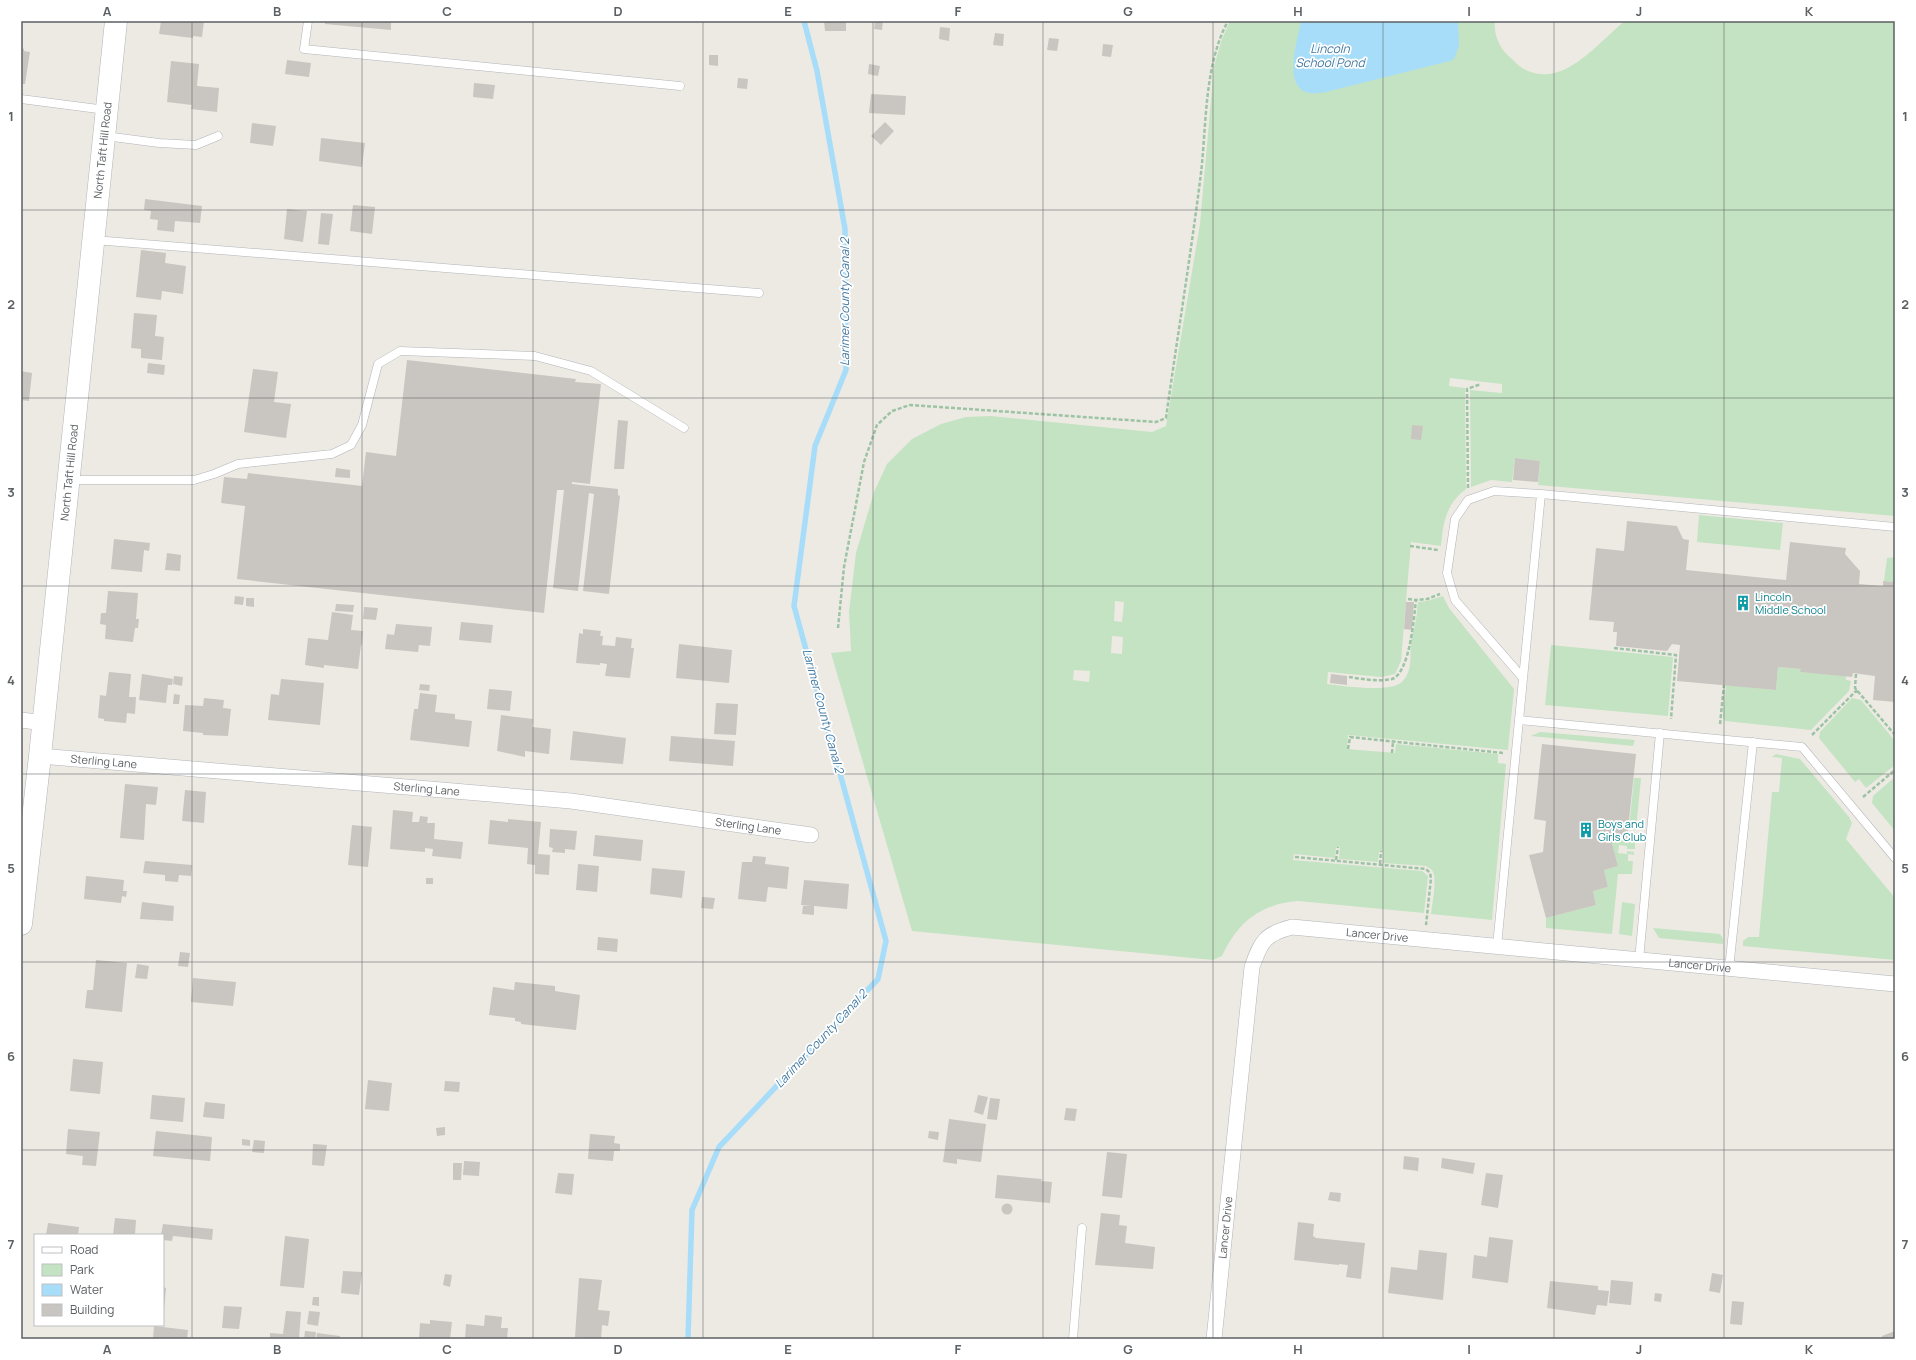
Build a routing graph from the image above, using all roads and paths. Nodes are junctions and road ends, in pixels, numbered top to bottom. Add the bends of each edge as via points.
1 (116, 21) edge
2 (308, 21) edge
3 (1228, 21) edge
4 (680, 86) dead end
5 (21, 99) edge
6 (107, 110) junction
7 (104, 136) junction
8 (218, 136) dead end
9 (93, 240) junction
10 (759, 294) dead end
11 (1481, 384) dead end
12 (684, 428) dead end
13 (69, 480) junction
14 (1541, 494) junction
15 (1468, 500) junction
16 (1895, 527) edge
17 (1410, 546) dead end
18 (1450, 552) junction
19 (1452, 590) junction
20 (1408, 599) dead end
21 (1416, 600) junction
22 (838, 628) dead end
23 (1614, 648) dead end
24 (1856, 674) dead end
25 (1349, 678) dead end
26 (1523, 678) junction
27 (1724, 685) dead end
28 (1857, 690) junction
29 (1671, 719) dead end
30 (21, 720) edge
31 (1519, 720) junction
32 (44, 723) junction
33 (1720, 724) dead end
34 (1660, 733) junction
35 (1812, 735) dead end
36 (1895, 735) edge
37 (1393, 742) junction
38 (1753, 742) junction
39 (1348, 749) dead end
40 (1392, 753) dead end
41 (1515, 754) junction
42 (40, 756) junction
43 (1895, 770) edge
44 (1863, 797) dead end
45 (811, 835) dead end
46 (1338, 847) dead end
47 (1381, 851) dead end
48 (1295, 857) dead end
49 (1895, 858) edge
50 (1336, 861) junction
51 (1380, 864) junction
52 (21, 924) edge
53 (1425, 940) junction
54 (1497, 946) junction
55 (1638, 960) junction
56 (1728, 969) junction
57 (1895, 984) edge
58 (1082, 1228) dead end
59 (1073, 1339) edge
60 (1214, 1339) edge

1 - 6 main road, North Taft Hill Road
2 - 4 lane via 304,49
3 - 22 path via 1212,58 1200,180 1166,418 1156,422 910,405 892,411 876,425 864,462 844,567
5 - 6 lane
6 - 7 main road, North Taft Hill Road
7 - 8 lane via 196,145
7 - 9 main road, North Taft Hill Road
9 - 10 lane
9 - 13 main road, North Taft Hill Road
11 - 15 path via 1467,389
12 - 13 lane via 591,371 535,356 400,351 378,364 362,425 352,445 332,454 238,464 194,480
13 - 32 main road, North Taft Hill Road
14 - 15 lane via 1494,491
14 - 16 lane
14 - 26 lane
15 - 18 lane via 1454,519
17 - 18 path
18 - 19 lane via 1447,573
19 - 21 path
19 - 26 lane via 1455,600
20 - 21 path
21 - 25 path via 1410,647 1401,672 1394,678 1378,680
23 - 29 path via 1676,655
24 - 28 path
26 - 31 lane
27 - 33 path
28 - 35 path
28 - 36 path
30 - 32 street
31 - 34 lane
31 - 41 lane
32 - 42 main road, North Taft Hill Road
34 - 38 lane
34 - 55 lane
37 - 39 path via 1350,737
37 - 40 path
37 - 41 path
38 - 49 lane via 1802,747
38 - 56 lane
41 - 54 lane
42 - 45 street, Sterling Lane via 571,801
42 - 52 main road, North Taft Hill Road
43 - 44 path
46 - 50 path
47 - 51 path
48 - 50 path
50 - 51 path
51 - 53 path via 1426,869 1430,873
53 - 54 street, Lancer Drive
53 - 60 street, Lancer Drive via 1292,927 1266,938 1259,948 1252,967
54 - 55 street, Lancer Drive
55 - 56 street, Lancer Drive
56 - 57 street, Lancer Drive
58 - 59 lane

